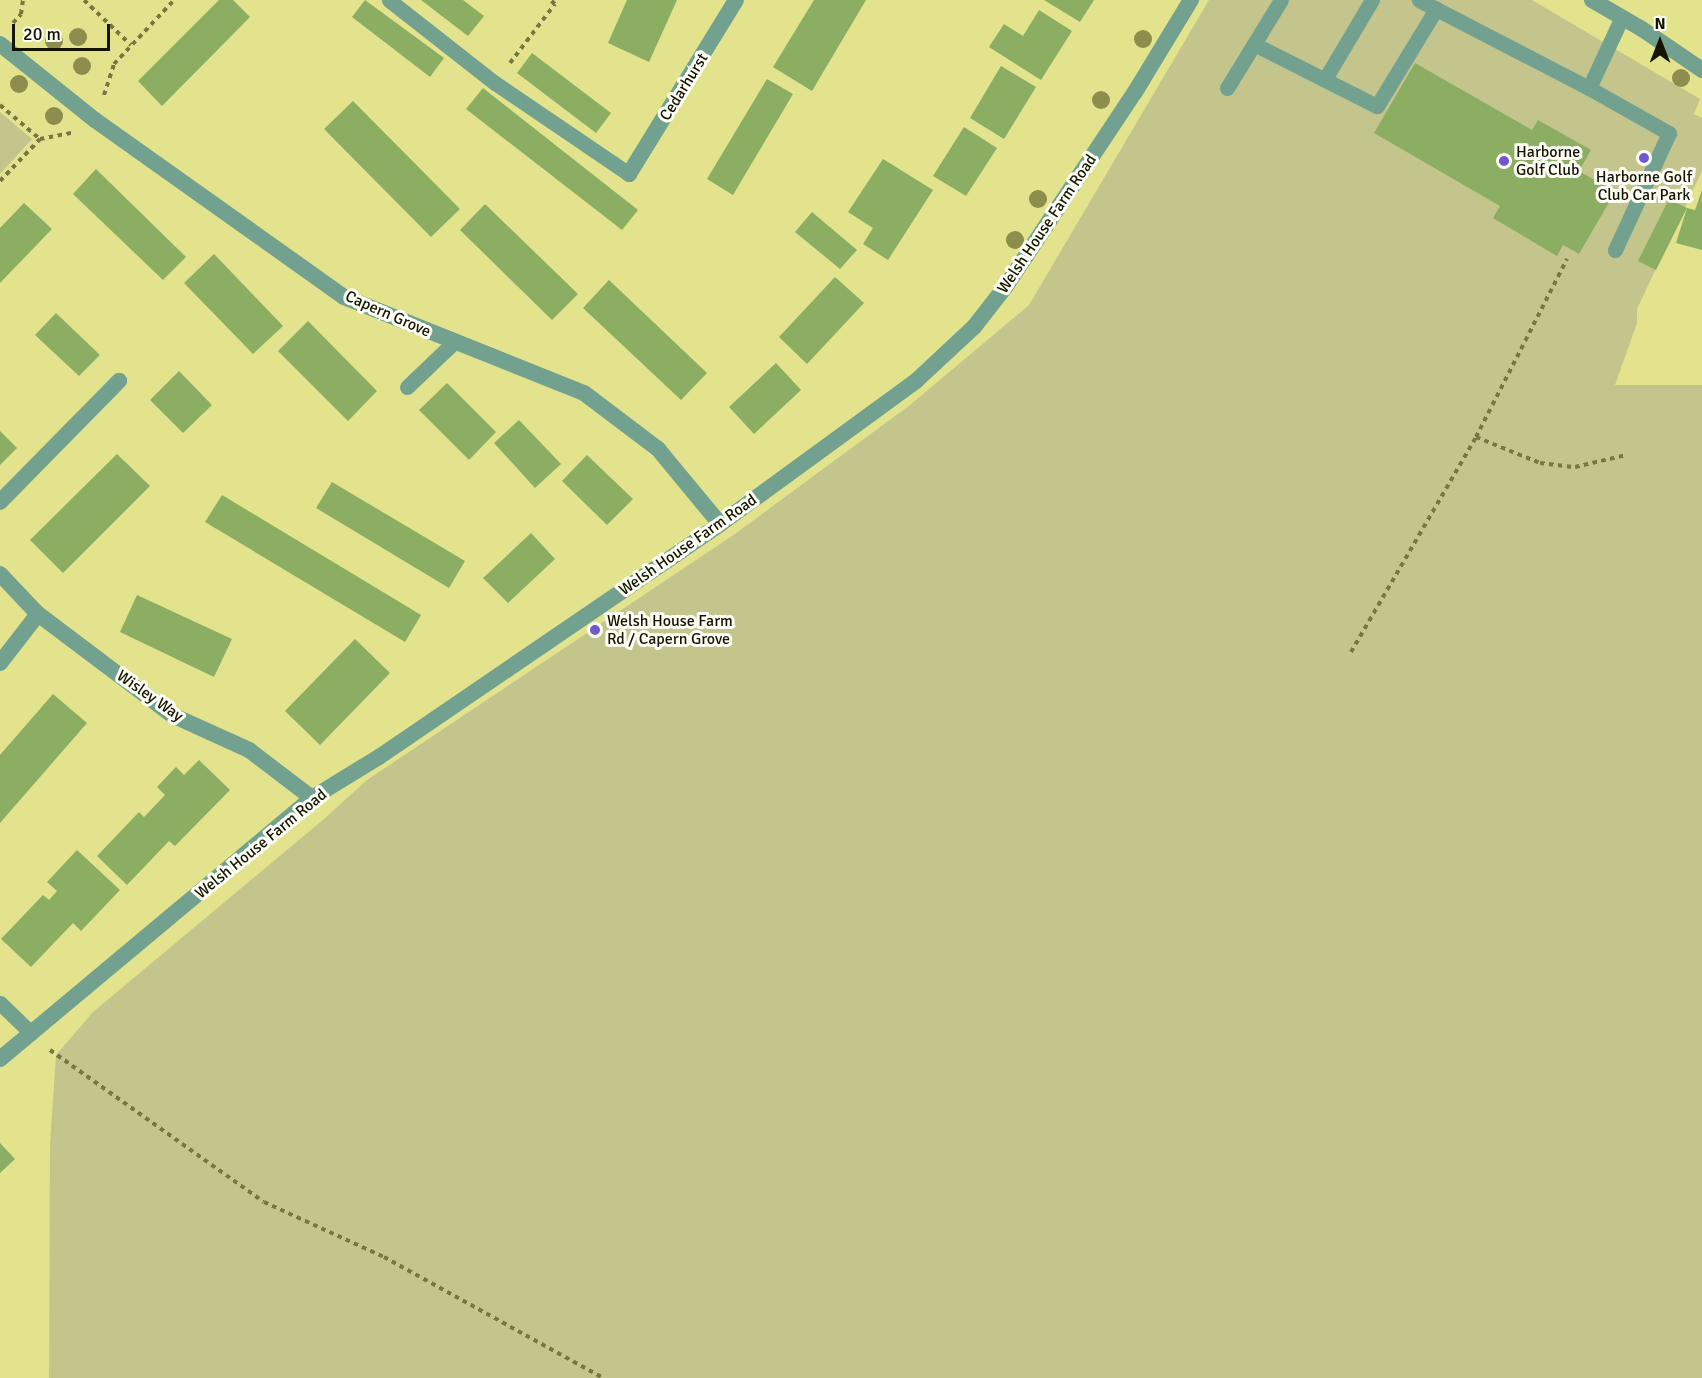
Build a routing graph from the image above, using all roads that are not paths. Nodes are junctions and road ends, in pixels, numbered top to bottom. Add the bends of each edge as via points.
1 (389, 0) edge
2 (736, 0) edge
3 (1191, 0) edge
4 (1281, 0) edge
5 (1372, 0) edge
6 (1419, 0) edge
7 (1592, 0) edge
8 (1436, 9) junction
9 (1622, 17) junction
10 (3, 37) edge
11 (1254, 44) junction
12 (1702, 69) edge
13 (1324, 79) junction
14 (1227, 88) dead end
15 (1589, 88) junction
16 (629, 174) joint
17 (1616, 250) dead end
18 (453, 343) junction
19 (119, 381) dead end
20 (406, 387) dead end
21 (0, 502) edge
22 (720, 524) junction
23 (0, 574) edge
24 (38, 614) junction
25 (0, 663) edge
26 (312, 798) junction
27 (0, 1002) edge
28 (32, 1033) junction
29 (0, 1059) edge

1 - 16 lane via 495,83
2 - 16 street, Cedarhurst
3 - 22 street, Welsh House Farm Road via 1129,102 1006,286 974,327 916,381
4 - 11 lane
5 - 13 lane
6 - 8 lane
7 - 9 street
8 - 13 lane via 1377,106
8 - 15 lane
9 - 12 street
9 - 15 lane
10 - 18 street, Capern Grove via 95,120 344,297
11 - 13 lane
11 - 14 lane
15 - 17 lane via 1669,133
18 - 20 lane
18 - 22 street, Capern Grove via 584,393 658,449
19 - 21 street
22 - 26 street, Welsh House Farm Road via 379,757
23 - 24 street, Wisley Way
24 - 25 street
24 - 26 street, Wisley Way via 172,715 249,750
26 - 28 street, Welsh House Farm Road
27 - 28 lane
28 - 29 street, Welsh House Farm Road

